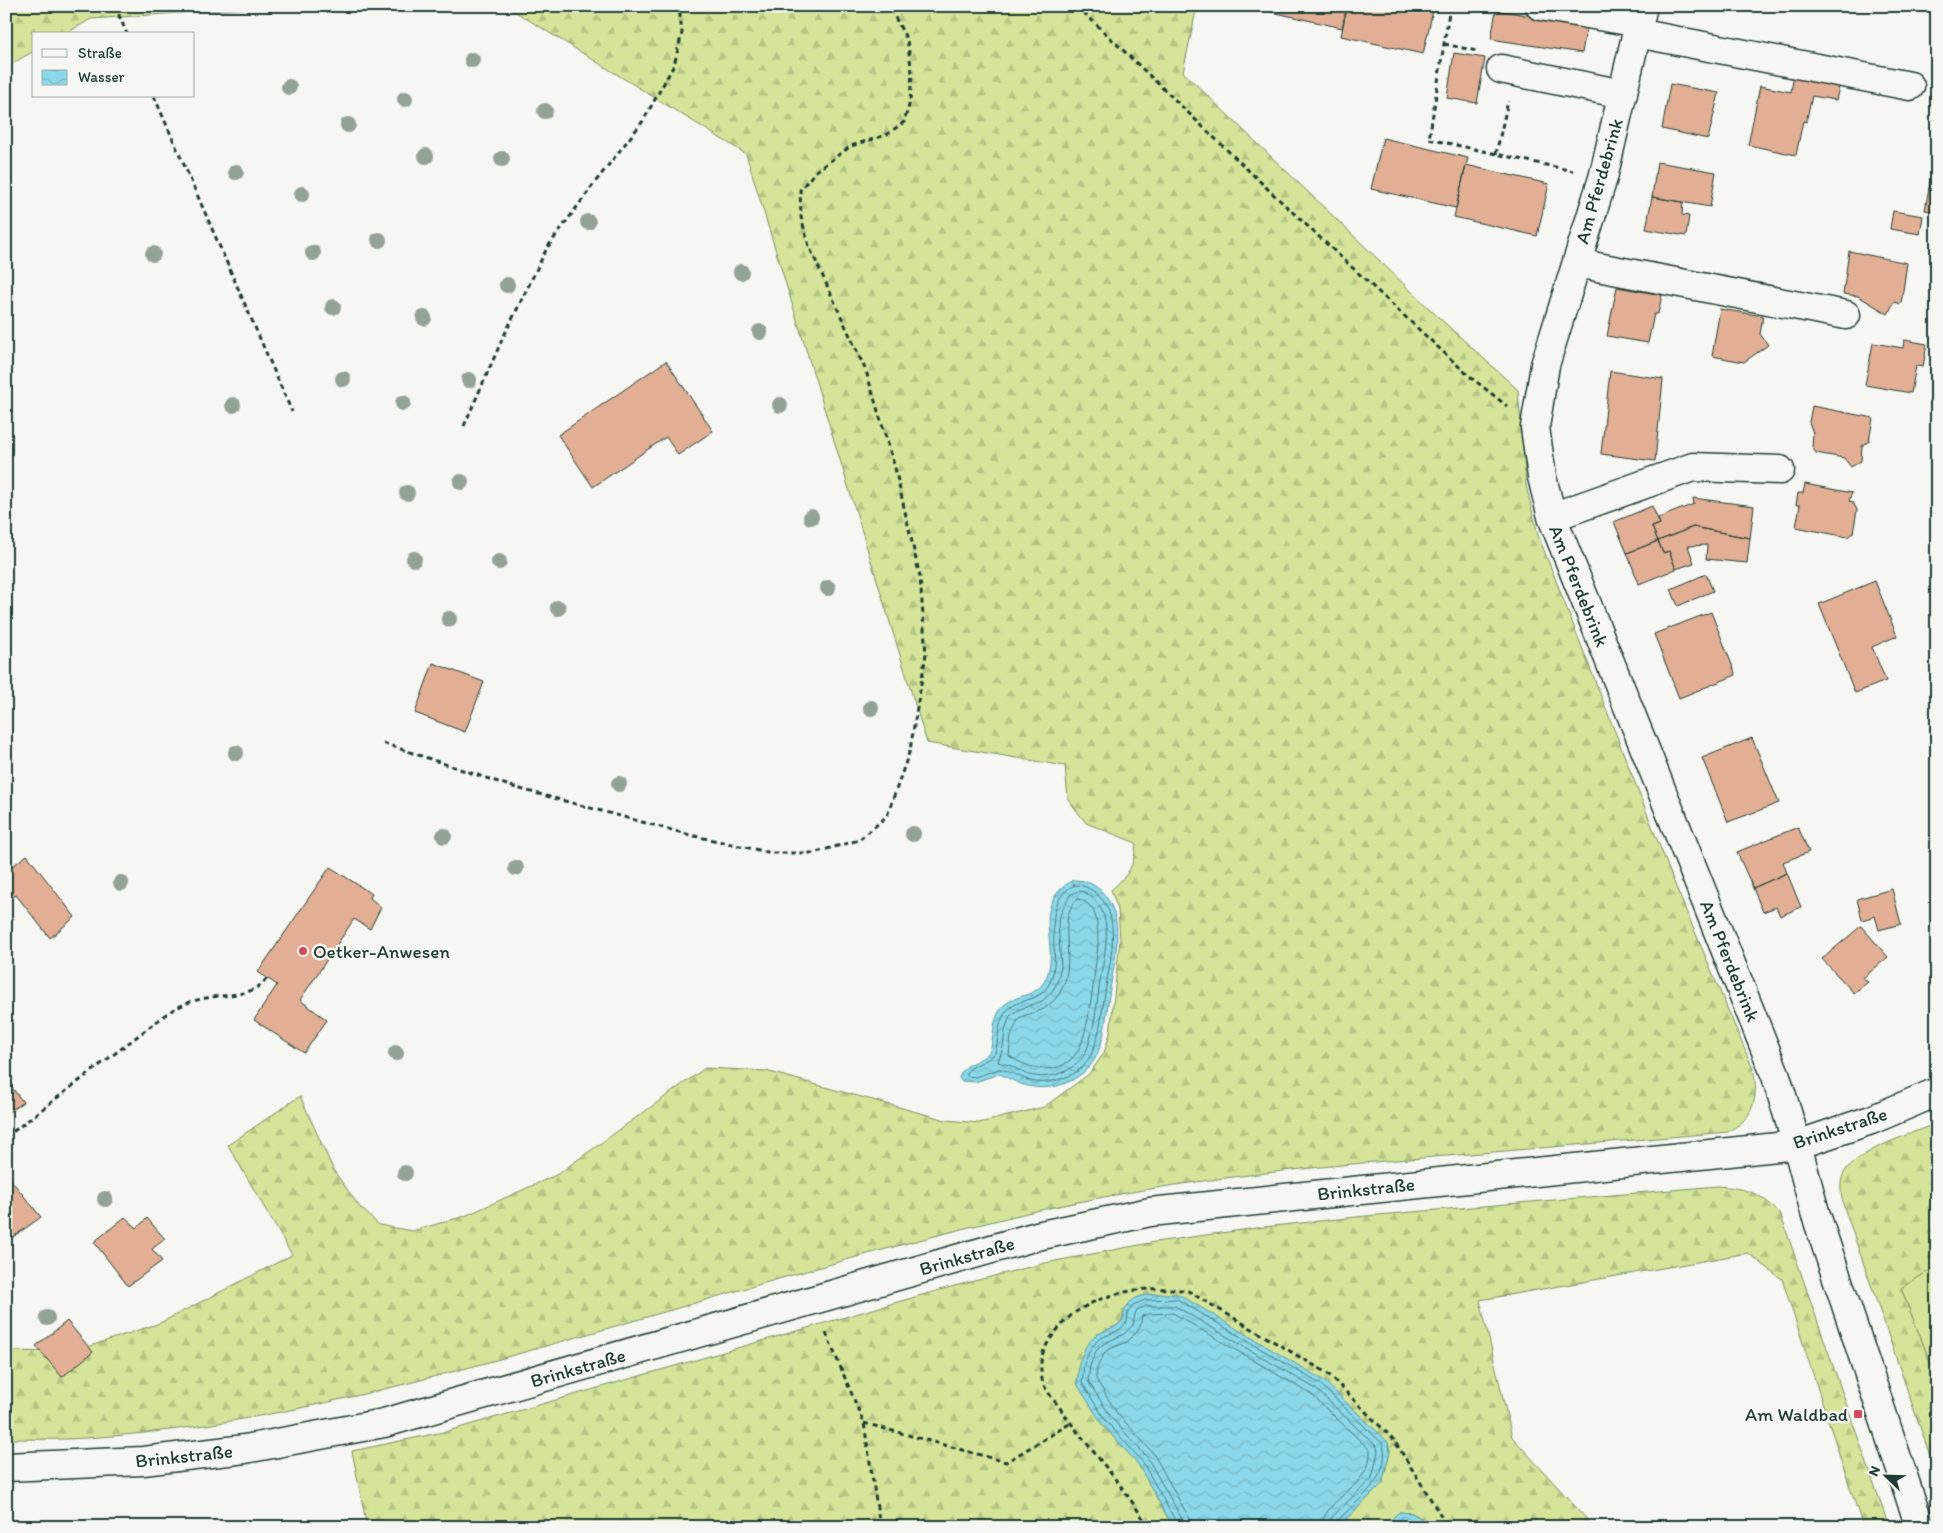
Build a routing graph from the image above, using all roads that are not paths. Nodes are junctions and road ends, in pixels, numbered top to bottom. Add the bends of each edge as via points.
1 (1540, 6) edge
2 (1640, 21) edge
3 (1508, 70) road end
4 (1910, 86) dead end
5 (1623, 94) junction
6 (1576, 263) junction
7 (1846, 315) dead end
8 (1780, 470) dead end
9 (1552, 517) junction
10 (1937, 1092) edge
11 (1797, 1145) junction
12 (6, 1467) edge
13 (1920, 1527) edge

1 - 2 street
2 - 4 street
2 - 5 street, Am Pferdebrink
3 - 5 street
5 - 6 street, Am Pferdebrink via 1603,178
6 - 7 street
6 - 9 street, Am Pferdebrink via 1545,365 1535,427
8 - 9 street via 1693,467
9 - 11 street, Am Pferdebrink via 1776,1076
10 - 11 street, Brinkstraße via 1871,1120
11 - 12 street, Brinkstraße via 1150,1212 1037,1236 384,1424 245,1449 143,1461
11 - 13 street via 1824,1238

